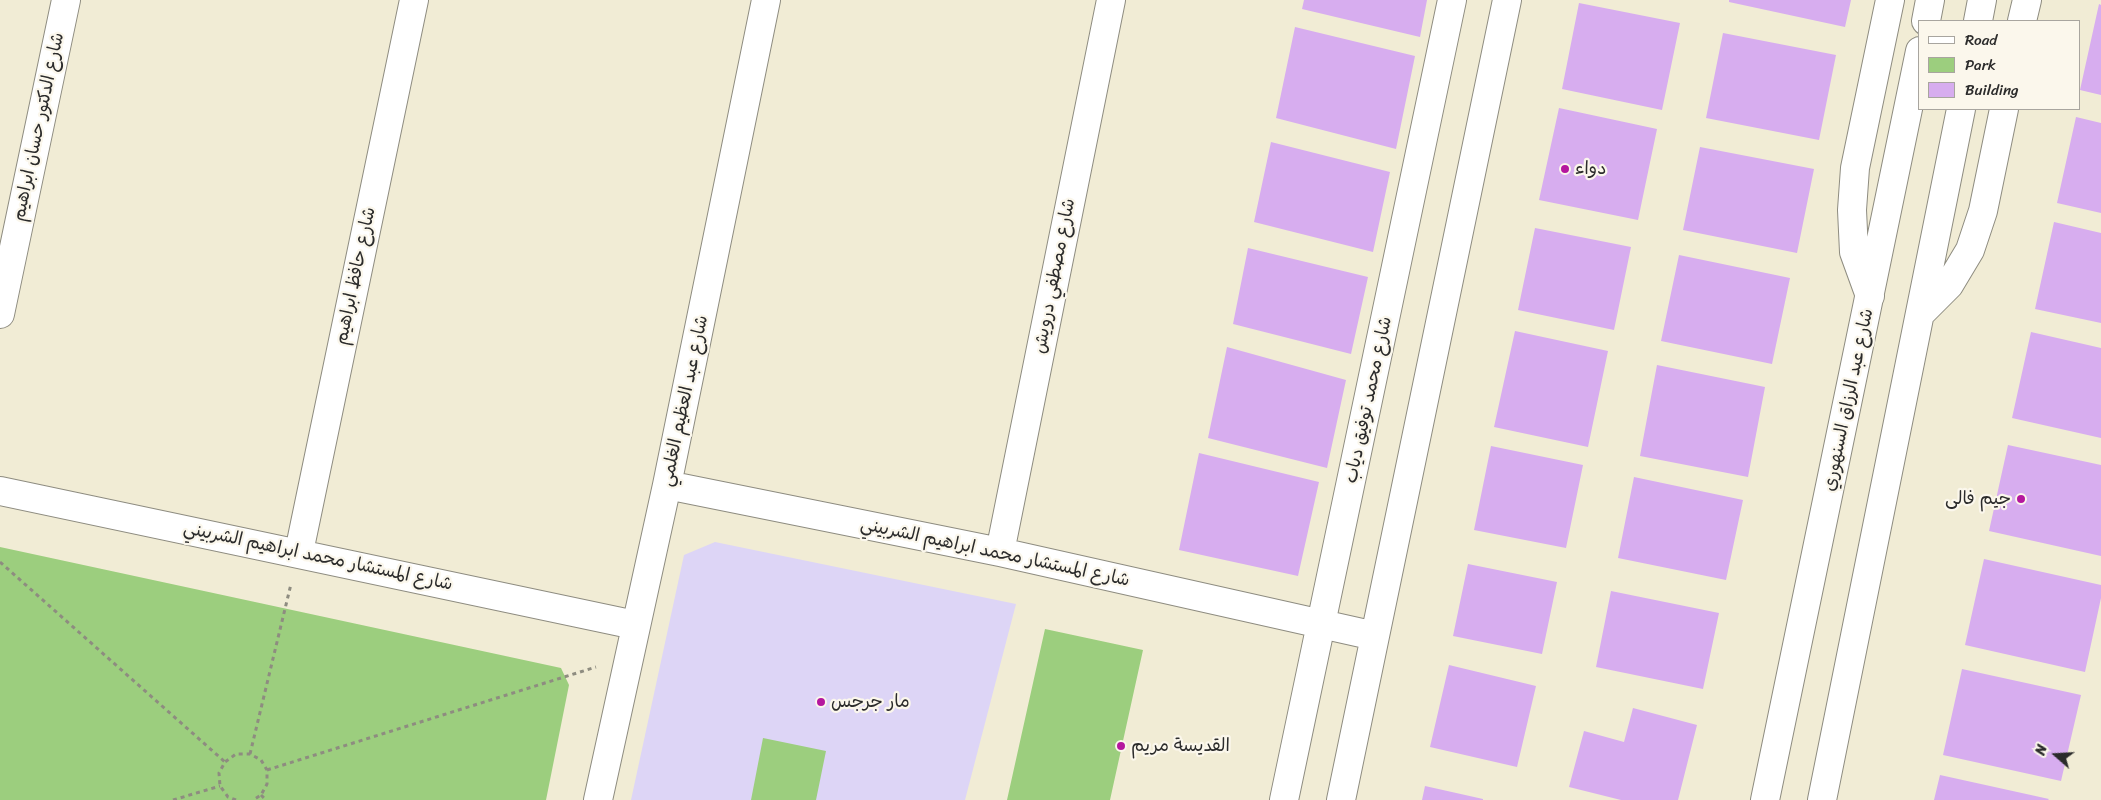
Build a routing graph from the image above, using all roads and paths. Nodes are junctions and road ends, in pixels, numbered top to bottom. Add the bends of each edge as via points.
1 (66, 0) edge
2 (414, 0) edge
3 (766, 0) edge
4 (1111, 0) edge
5 (1452, 0) edge
6 (1507, 0) edge
7 (1890, 0) edge
8 (1930, 0) edge
9 (1982, 0) edge
10 (2027, 0) edge
11 (1926, 20) edge
12 (1978, 20) edge
13 (2022, 20) edge
14 (1918, 61) edge
15 (1961, 110) edge
16 (2004, 110) edge
17 (1870, 296) junction
18 (0, 314) edge
19 (1920, 314) junction
20 (668, 485) junction
21 (0, 491) edge
22 (299, 552) junction
23 (1000, 552) junction
24 (0, 562) edge
25 (1322, 624) junction
26 (635, 625) junction
27 (1375, 636) junction
28 (628, 657) junction
29 (250, 754) junction
30 (225, 762) junction
31 (267, 770) junction
32 (220, 786) junction
33 (261, 795) junction
34 (173, 800) edge
35 (236, 800) edge
36 (253, 800) edge
37 (266, 800) edge
38 (598, 800) edge
39 (1284, 800) edge
40 (1341, 800) edge
41 (1765, 800) edge
42 (1822, 800) edge

1 - 18 street, شارع الدكتور حسان ابراهيم
2 - 22 street, شارع حافظ ابراهيم
3 - 20 street, شارع عبد العظيم الغلمي
4 - 23 street, شارع مصطفي درويش
5 - 25 street, شارع محمد توفيق دياب
6 - 27 street
7 - 17 street, شارع عبد الرزاق السنهوري via 1855,168 1852,210 1854,252
8 - 11 street
9 - 12 street
10 - 13 street
14 - 17 street
15 - 19 street
16 - 19 street via 1983,210 1970,250 1949,285
17 - 41 street, شارع عبد الرزاق السنهوري
19 - 42 street
20 - 23 street, شارع المستشار محمد ابراهيم الشربيني
20 - 26 street, شارع عبد العظيم الغلمي
21 - 22 street, شارع المستشار محمد ابراهيم الشربيني
22 - 26 street, شارع المستشار محمد ابراهيم الشربيني
22 - 29 path
23 - 25 street, شارع المستشار محمد ابراهيم الشربيني
24 - 30 path
25 - 27 street, شارع المستشار محمد ابراهيم الشربيني
25 - 39 street, شارع محمد توفيق دياب
26 - 28 street, شارع عبد العظيم الغلمي
27 - 40 street
28 - 31 path
28 - 38 street, شارع عبد العظيم الغلمي
29 - 30 path via 236,754
29 - 31 path via 261,760
30 - 32 path via 219,773
31 - 33 path via 267,784
32 - 34 path
32 - 35 path via 228,797
33 - 36 path
33 - 37 path

